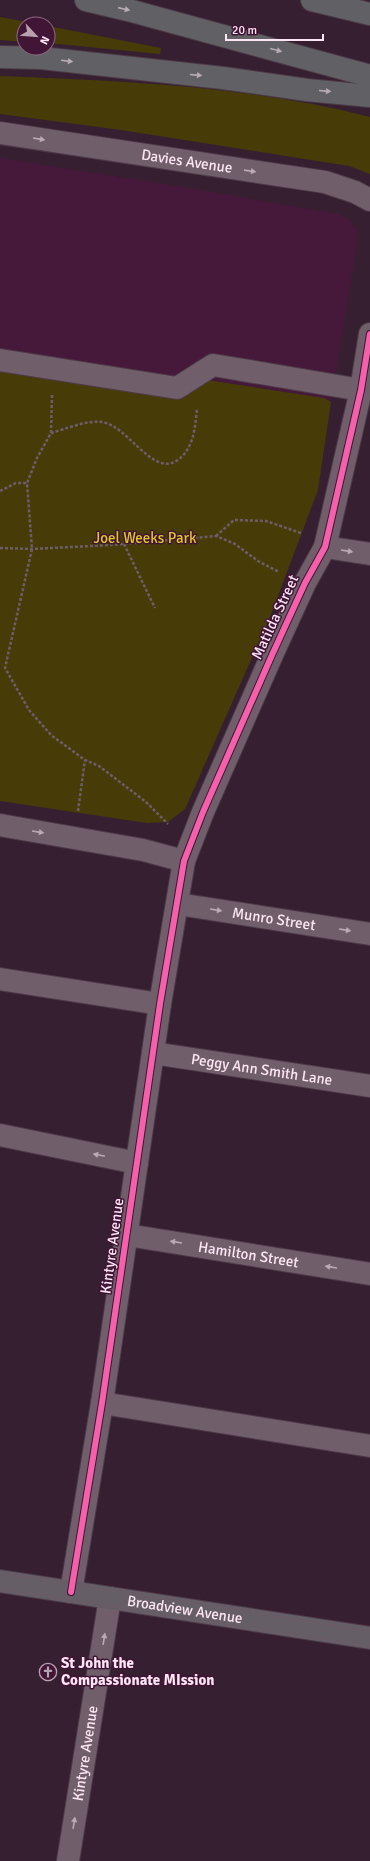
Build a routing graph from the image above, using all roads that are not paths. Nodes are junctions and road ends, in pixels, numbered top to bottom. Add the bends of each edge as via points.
1 (86, 0) edge
2 (312, 0) edge
3 (370, 14) edge
4 (0, 57) edge
5 (370, 76) edge
6 (370, 96) edge
7 (0, 133) edge
8 (370, 200) edge
9 (370, 334) edge
10 (0, 360) edge
11 (361, 390) junction
12 (325, 547) junction
13 (370, 554) edge
14 (0, 825) edge
15 (184, 861) junction
16 (178, 904) junction
17 (370, 934) edge
18 (0, 979) edge
19 (160, 1004) junction
20 (153, 1053) junction
21 (370, 1086) edge
22 (0, 1135) edge
23 (137, 1163) junction
24 (127, 1234) junction
25 (370, 1274) edge
26 (102, 1403) junction
27 (370, 1446) edge
28 (0, 1581) edge
29 (71, 1592) junction
30 (110, 1598) junction
31 (370, 1638) edge
32 (68, 1861) edge

1 -> 5 highway
2 - 3 highway
4 -> 6 highway via 41,58
7 -> 8 street, Davies Avenue via 325,182
9 - 11 street, Matilda Street
10 - 11 street via 177,388 213,365
11 - 12 street, Matilda Street
12 -> 13 street
12 - 15 street, Matilda Street via 269,662
14 -> 15 street via 143,850
15 - 16 street, Matilda Street
16 -> 17 street, Munro Street
16 - 19 street, Kintyre Avenue
18 - 19 street
19 - 20 street, Kintyre Avenue
20 - 21 street, Peggy Ann Smith Lane
20 - 23 street, Kintyre Avenue
23 -> 22 street
23 - 24 street, Kintyre Avenue
25 -> 24 street, Hamilton Street
24 - 26 street, Kintyre Avenue
26 - 27 street
26 - 29 street, Kintyre Avenue
28 - 29 main road, Broadview Avenue
29 - 30 main road, Broadview Avenue
30 - 31 main road, Broadview Avenue
32 -> 30 street, Kintyre Avenue

